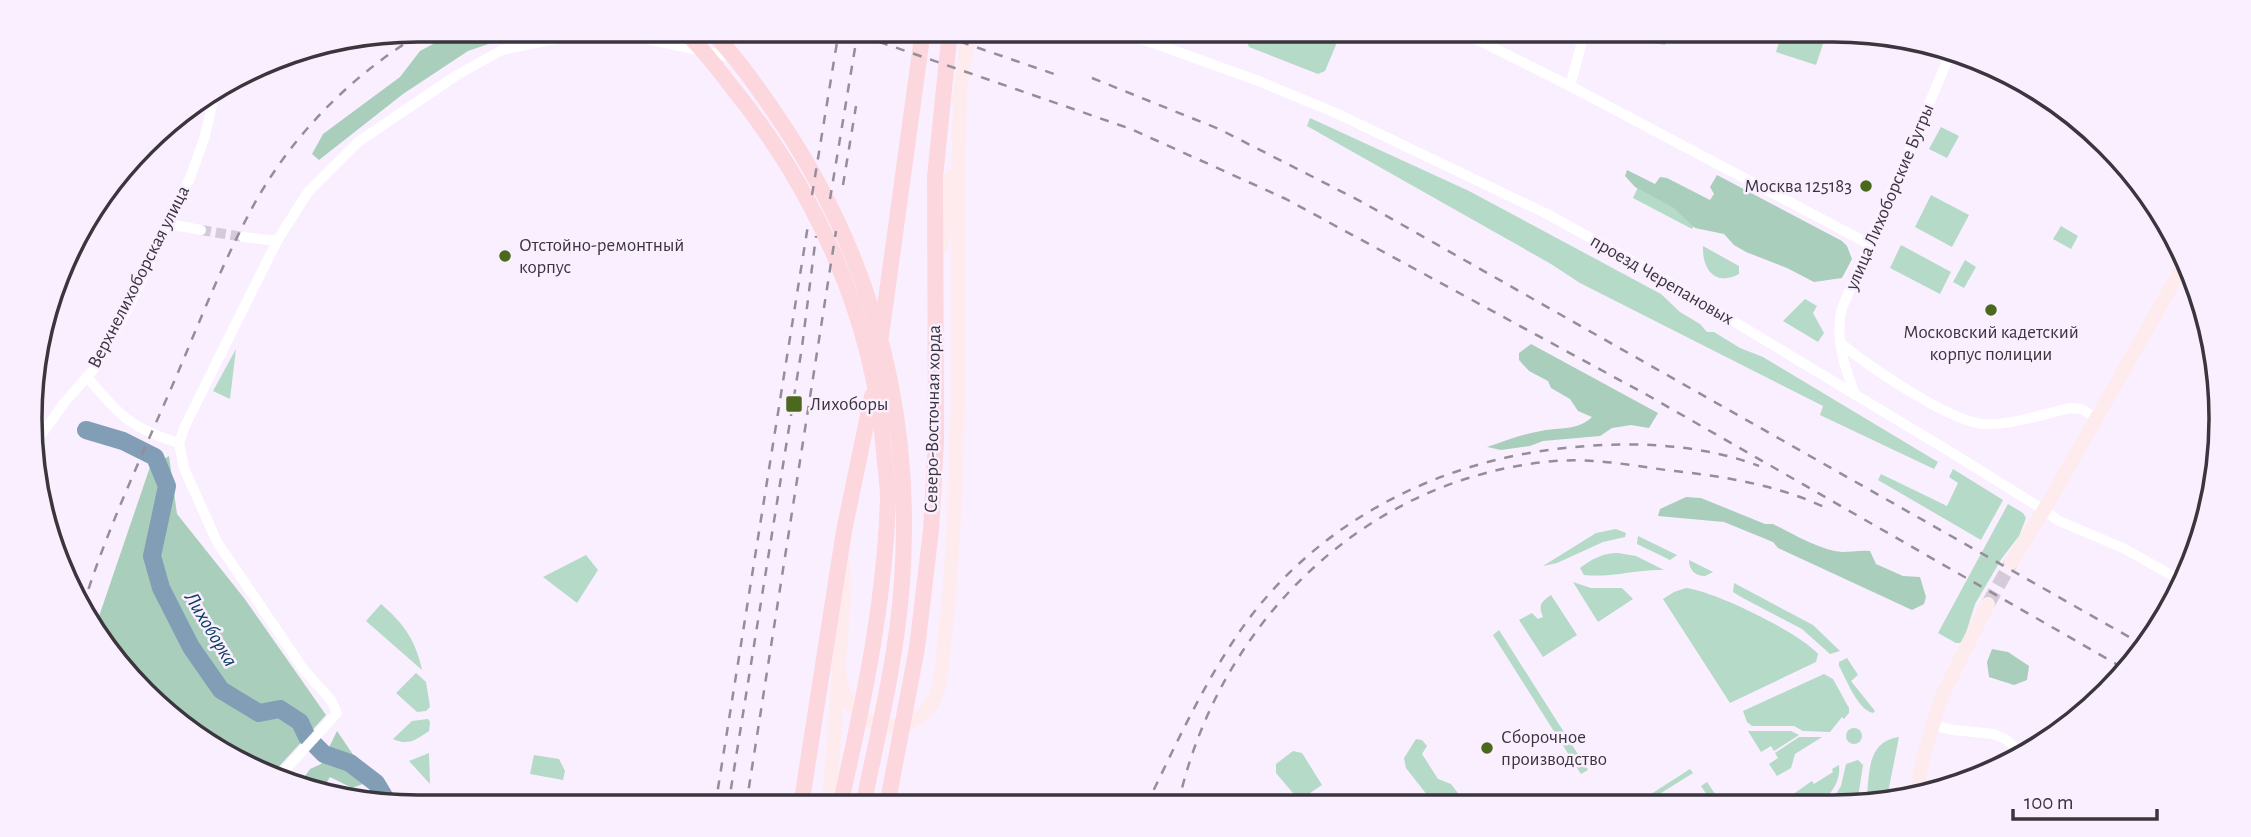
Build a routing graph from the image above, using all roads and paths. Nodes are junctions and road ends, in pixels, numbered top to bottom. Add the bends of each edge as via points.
1 (541, 42) edge
2 (661, 42) edge
3 (696, 42) edge
4 (720, 42) edge
5 (921, 42) edge
6 (949, 42) edge
7 (967, 42) edge
8 (1151, 42) edge
9 (1482, 42) edge
10 (1582, 42) edge
11 (731, 57) dead end
12 (1948, 60) edge
13 (1570, 86) junction
14 (960, 94) junction
15 (212, 103) edge
16 (169, 224) junction
17 (201, 230) tunnel mouth
18 (243, 237) tunnel mouth
19 (277, 241) junction
20 (1869, 244) junction
21 (2179, 273) edge
22 (934, 290) junction
23 (1841, 343) junction
24 (87, 377) junction
25 (1855, 395) junction
26 (2097, 418) junction
27 (43, 433) edge
28 (180, 443) junction
29 (2044, 510) junction
30 (841, 550) junction
31 (2011, 563) tunnel mouth
32 (2174, 577) edge
33 (1988, 604) tunnel mouth
34 (840, 676) junction
35 (1931, 726) junction
36 (2015, 748) edge
37 (285, 770) dead end
38 (1918, 785) edge
39 (802, 795) edge
40 (831, 795) edge
41 (842, 795) edge
42 (865, 795) edge
43 (889, 795) edge

1 - 19 street via 502,50 358,142 308,192
2 - 11 street
3 - 41 main road via 789,164 824,233 864,338 881,419 888,495 883,582 869,676
4 - 42 main road, Северо-Восточная хорда via 805,157 846,238 879,331 897,412 905,490 902,584
5 - 30 main road via 868,424
6 - 22 main road, Северо-Восточная хорда via 935,177
7 - 14 street
8 - 25 street, проезд Черепановых via 1338,114 1547,214
9 - 13 street
10 - 13 street
12 - 20 street, улица Лихоборские Бугры
13 - 20 street
14 - 22 street
14 - 34 street via 956,472 949,608 937,694 915,720 881,725 851,708
15 - 16 street, Верхнелихоборская улица via 190,178
16 - 17 street
16 - 24 street, Верхнелихоборская улица via 106,351
18 - 19 street
19 - 28 street
20 - 23 street, улица Лихоборские Бугры via 1842,308 1838,323
21 - 26 street
22 - 43 main road, Северо-Восточная хорда via 936,442 931,530 917,648
23 - 25 street, улица Лихоборские Бугры
23 - 26 street via 1947,413 1972,423 1996,424 2070,408
24 - 27 street, Верхнелихоборская улица
24 - 28 street via 134,425
25 - 29 street, проезд Черепановых
26 - 29 street
28 - 37 street via 184,468 217,542 337,713
29 - 31 street
29 - 32 street, проезд Черепановых via 2059,522 2123,548
30 - 34 street via 845,583
30 - 39 main road
33 - 35 street via 1951,674
34 - 40 street
35 - 36 street via 2001,736
35 - 38 street

